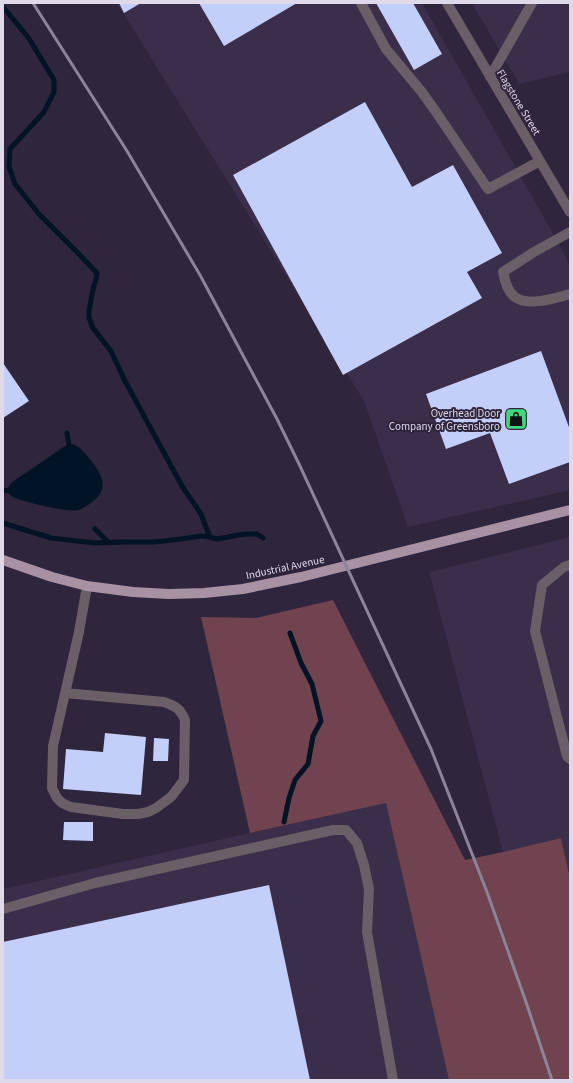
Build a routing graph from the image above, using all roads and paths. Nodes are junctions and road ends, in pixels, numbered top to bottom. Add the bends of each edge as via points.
1 (361, 3) edge
2 (446, 3) edge
3 (532, 3) edge
4 (490, 77) junction
5 (540, 161) junction
6 (566, 197) edge
7 (570, 212) edge
8 (570, 232) edge
9 (570, 294) edge
10 (570, 510) edge
11 (3, 560) edge
12 (570, 566) edge
13 (87, 586) junction
14 (65, 693) junction
15 (570, 759) edge
16 (3, 909) edge
17 (393, 1080) edge

1 - 5 street via 386,49 434,109 488,189
2 - 4 street, Flagstone Street
3 - 4 street
4 - 5 street, Flagstone Street
5 - 6 street, Flagstone Street
6 - 7 street, Flagstone Street
8 - 9 street via 503,272 514,297 523,301 533,302
10 - 13 main road, Industrial Avenue via 243,589 169,594
11 - 13 main road, Industrial Avenue
12 - 15 street via 564,567 542,585 535,631 567,756
13 - 14 street via 80,632
14 - 14 street via 53,746 52,788 62,803 71,807 138,814 156,808 171,797 184,780 185,720 175,706 164,702
16 - 17 street via 95,882 333,830 346,830 356,843 369,889 367,932

